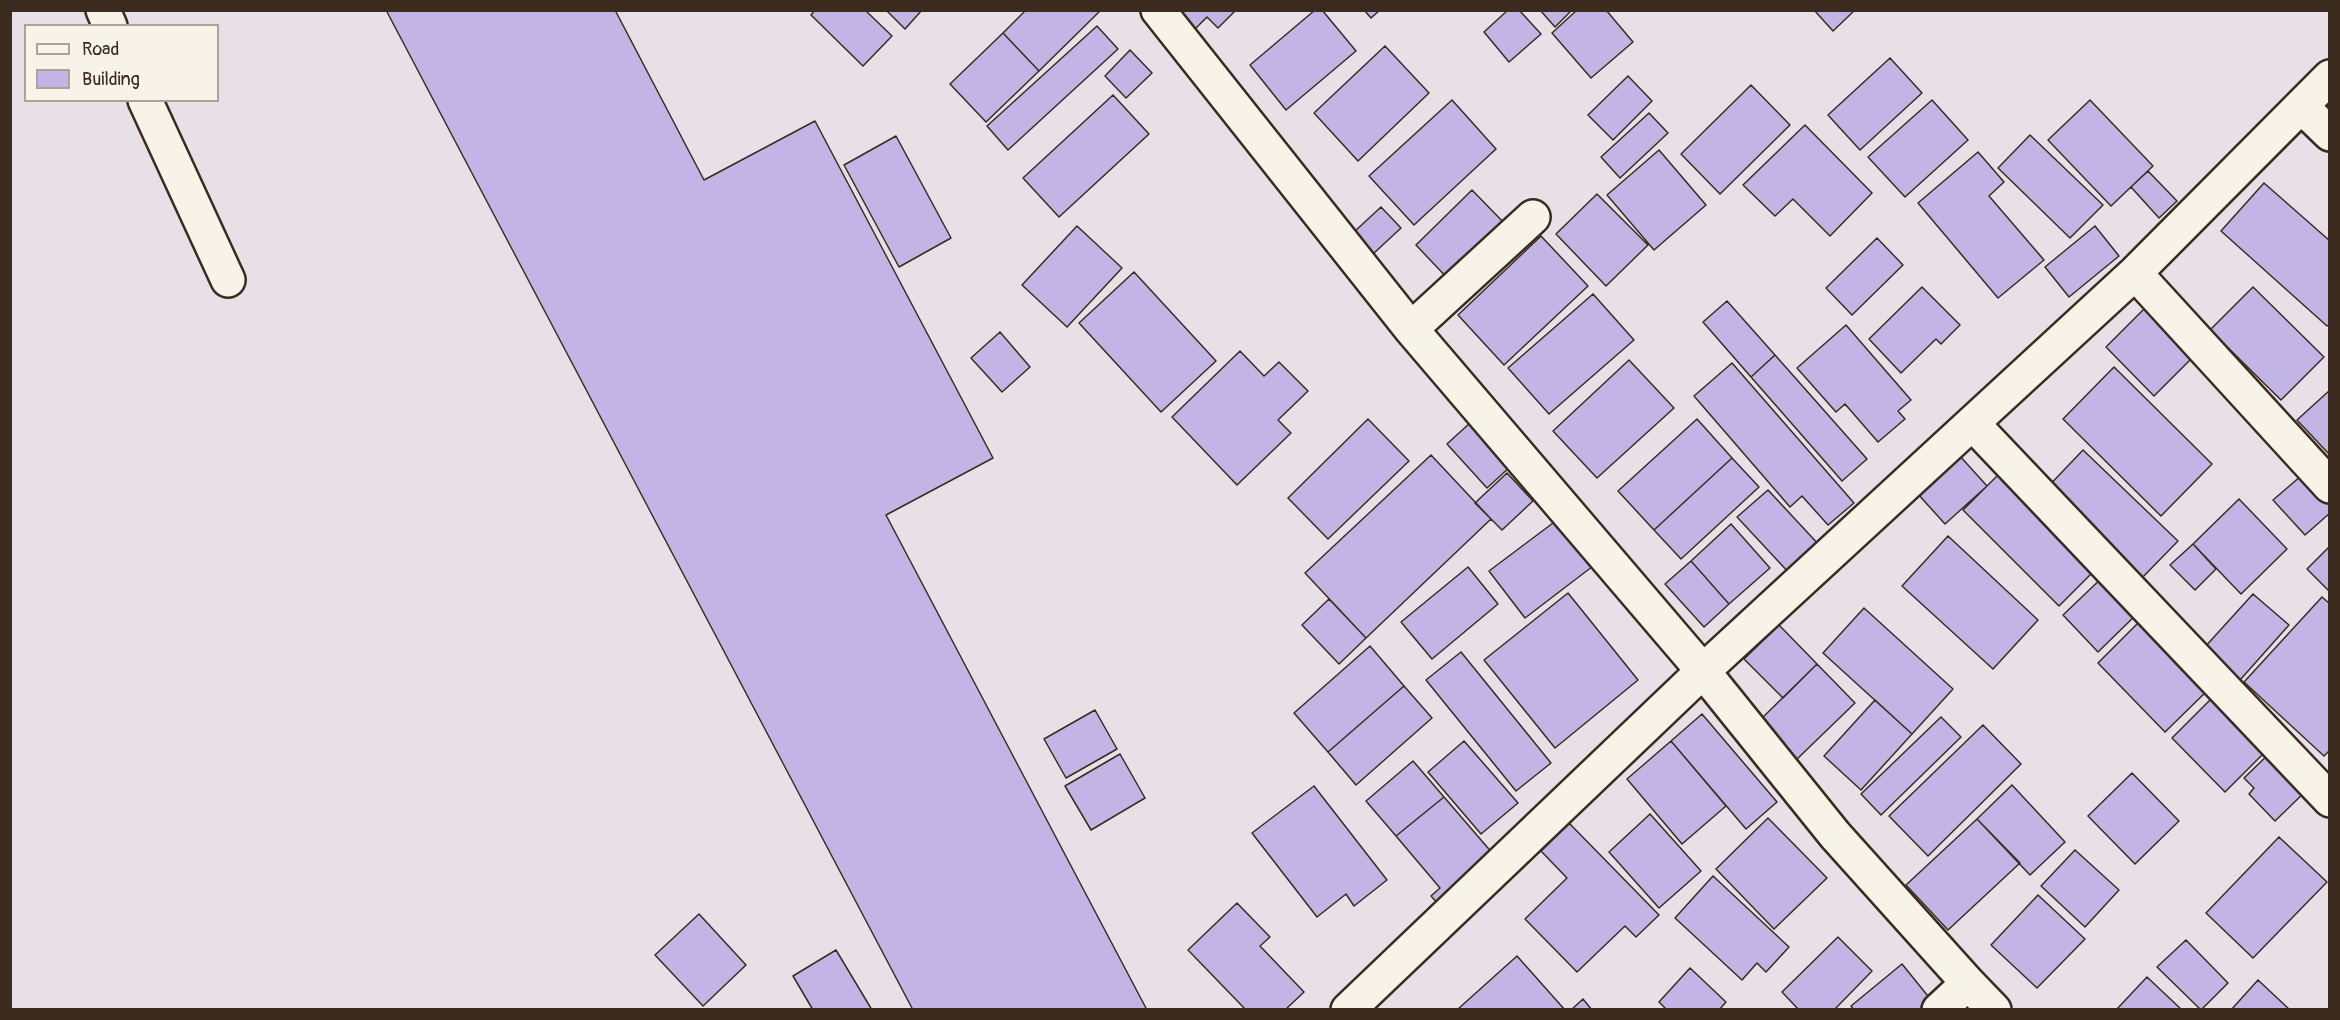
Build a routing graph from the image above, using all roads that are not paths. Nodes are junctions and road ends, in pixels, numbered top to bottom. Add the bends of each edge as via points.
1 (103, 10) edge
2 (1158, 10) edge
3 (109, 24) edge
4 (2330, 77) edge
5 (146, 102) edge
6 (2301, 106) junction
7 (2330, 134) edge
8 (1533, 217) dead end
9 (2135, 273) junction
10 (228, 280) dead end
11 (1411, 329) junction
12 (1972, 423) junction
13 (2330, 486) edge
14 (1703, 671) junction
15 (2330, 800) edge
16 (1968, 983) junction
17 (1348, 1010) edge
18 (1939, 1010) edge
19 (1994, 1010) edge

1 - 3 street
2 - 11 street
4 - 6 street
5 - 10 street
6 - 7 street
6 - 9 street
8 - 11 street
9 - 12 street
9 - 13 street
11 - 14 street
12 - 14 street
12 - 15 street
14 - 16 street via 1835,835
14 - 17 street
16 - 18 street
16 - 19 street

